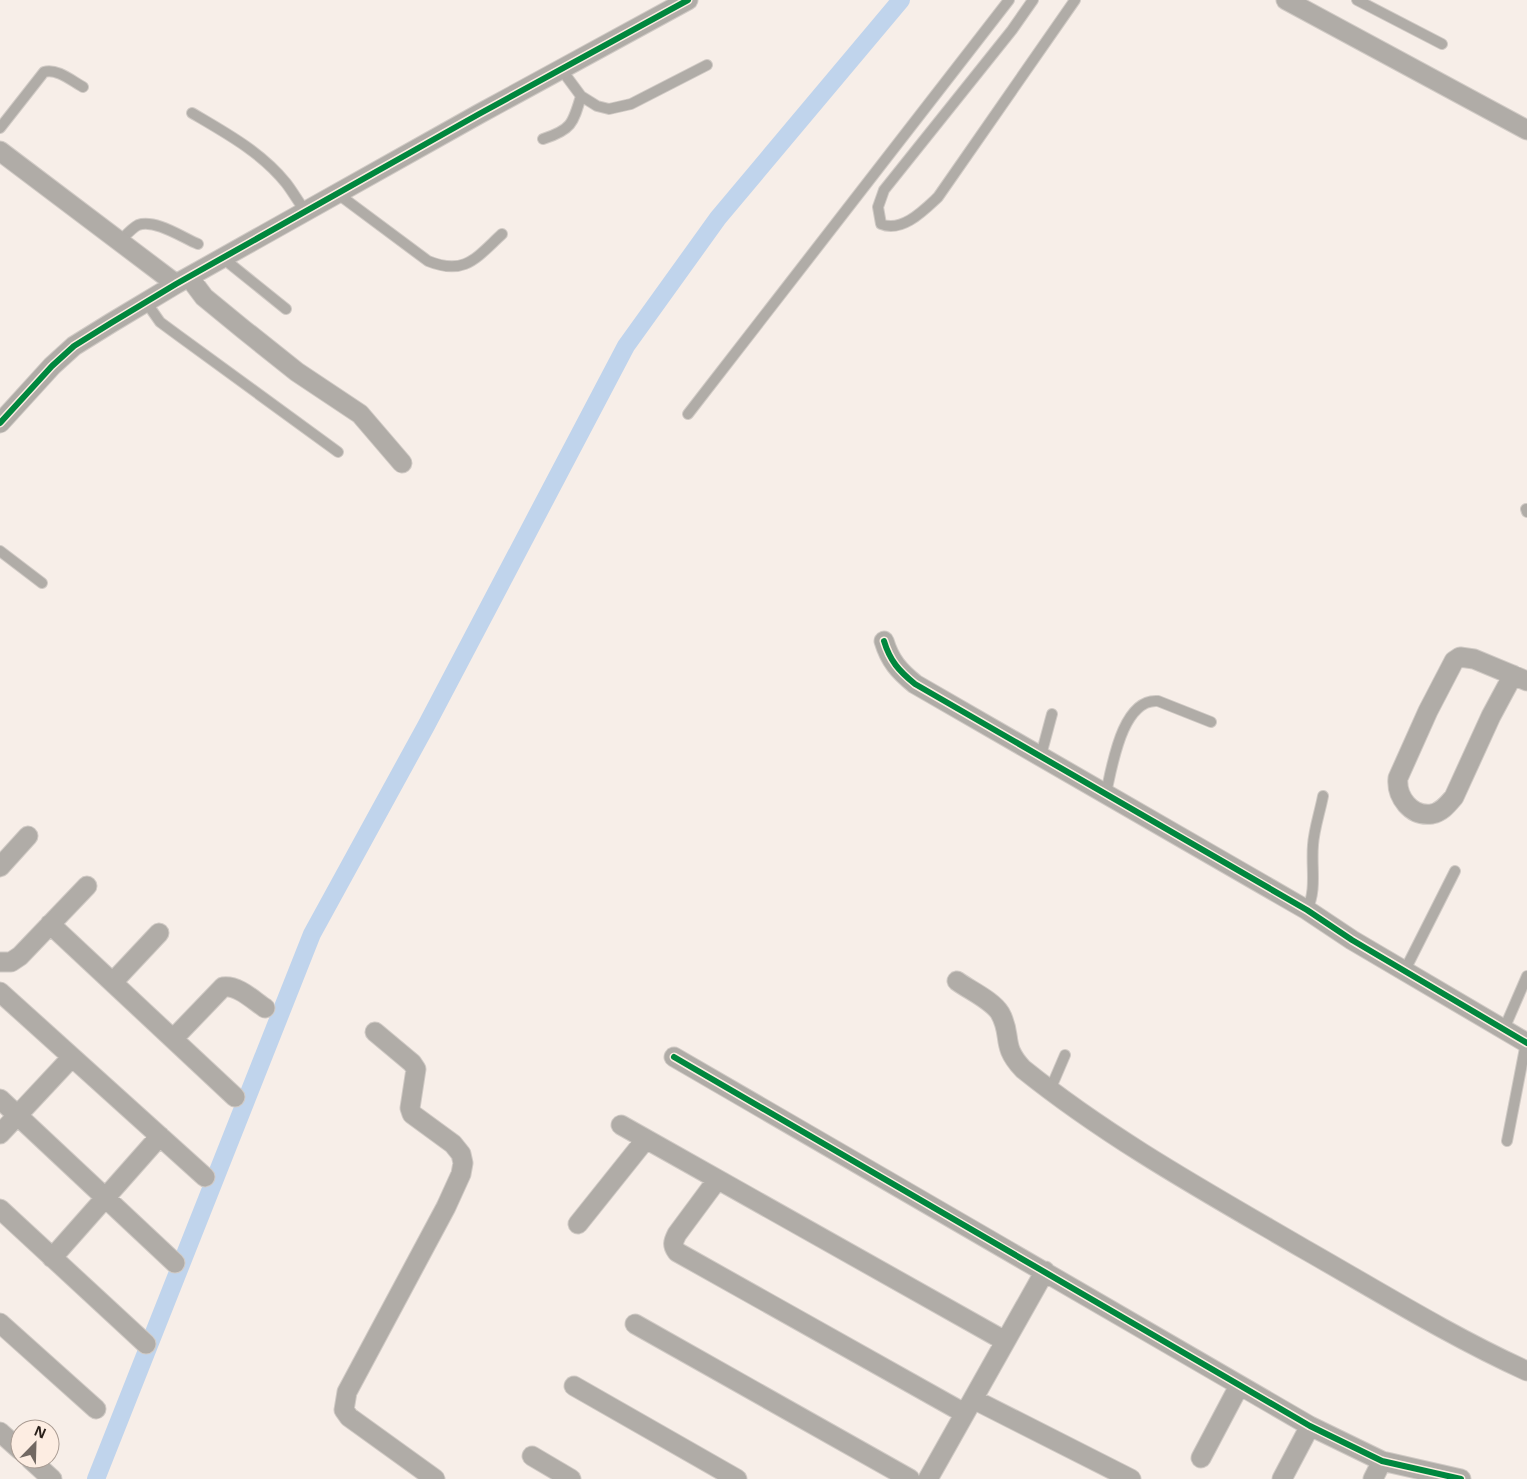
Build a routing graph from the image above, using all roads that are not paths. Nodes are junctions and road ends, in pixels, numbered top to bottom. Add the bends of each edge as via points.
1 (688, 0) edge
2 (1010, 0) edge
3 (1033, 0) edge
4 (1075, 0) edge
5 (1286, 0) edge
6 (1357, 0) edge
7 (1442, 44) dead end
8 (707, 65) dead end
9 (561, 69) junction
10 (83, 87) dead end
11 (580, 96) junction
12 (192, 113) dead end
13 (0, 128) edge
14 (1527, 130) edge
15 (543, 139) dead end
16 (0, 151) edge
17 (338, 194) junction
18 (306, 212) junction
19 (502, 234) dead end
20 (120, 241) junction
21 (198, 244) dead end
22 (224, 259) junction
23 (182, 280) junction
24 (146, 302) junction
25 (286, 309) dead end
26 (688, 414) dead end
27 (1, 419) edge
28 (338, 452) dead end
29 (402, 463) dead end
30 (0, 551) edge
31 (42, 583) dead end
32 (884, 641) dead end
33 (1520, 678) edge
34 (1052, 714) dead end
35 (1211, 722) dead end
36 (1041, 755) junction
37 (1106, 793) junction
38 (1323, 796) dead end
39 (28, 836) dead end
40 (0, 867) edge
41 (1455, 871) dead end
42 (87, 886) dead end
43 (1307, 910) junction
44 (50, 924) junction
45 (159, 933) dead end
46 (0, 962) edge
47 (1405, 970) junction
48 (1527, 976) edge
49 (957, 981) dead end
50 (112, 982) junction
51 (0, 992) edge
52 (265, 1008) dead end
53 (1504, 1028) junction
54 (375, 1032) dead end
55 (173, 1039) junction
56 (1526, 1043) edge
57 (1065, 1056) dead end
58 (72, 1057) junction
59 (674, 1057) dead end
60 (1050, 1090) junction
61 (235, 1097) dead end
62 (0, 1099) edge
63 (17, 1115) junction
64 (621, 1125) dead end
65 (0, 1134) edge
66 (160, 1136) junction
67 (646, 1139) junction
68 (1507, 1141) dead end
69 (205, 1178) dead end
70 (717, 1180) junction
71 (105, 1196) junction
72 (0, 1210) edge
73 (578, 1224) dead end
74 (52, 1258) junction
75 (175, 1263) dead end
76 (1044, 1271) junction
77 (0, 1323) edge
78 (635, 1324) dead end
79 (1005, 1341) junction
80 (146, 1344) dead end
81 (1527, 1371) edge
82 (574, 1386) dead end
83 (1239, 1386) junction
84 (969, 1406) junction
85 (96, 1409) dead end
86 (1310, 1426) junction
87 (0, 1432) edge
88 (10, 1441) edge
89 (532, 1456) dead end
90 (1201, 1458) dead end
91 (1382, 1461) junction
92 (41, 1469) edge
93 (560, 1476) edge
94 (52, 1479) edge
95 (435, 1479) edge
96 (737, 1479) edge
97 (910, 1479) edge
98 (928, 1479) edge
99 (1131, 1479) edge
100 (1282, 1479) edge
101 (1373, 1479) edge
102 (1461, 1479) edge

1 - 9 street
2 - 26 lane
3 - 4 lane via 884,190 878,207 881,224 894,226 920,214 938,196
5 - 14 street
6 - 7 lane
8 - 11 lane via 664,89 619,108 597,106
9 - 11 lane
9 - 17 street
10 - 13 lane via 58,73 44,72
11 - 15 lane via 570,124 562,133
12 - 18 lane via 260,157 286,182
16 - 20 street
17 - 18 street
17 - 19 lane via 428,262 444,268 470,263
18 - 22 street
20 - 21 lane via 144,224 154,225
20 - 23 street
22 - 23 street
22 - 25 lane
23 - 24 street
23 - 29 street via 297,372 360,414
24 - 27 street via 74,346
24 - 28 lane via 160,322
30 - 31 lane
32 - 36 street via 898,671 915,684
33 - 33 street via 1491,716 1454,797 1445,808 1425,814 1408,807 1397,788 1398,778 1454,661 1466,657
34 - 36 lane
35 - 37 lane via 1158,701 1143,703 1132,715 1120,738
36 - 37 street
37 - 43 street
38 - 43 lane via 1313,842 1314,886
39 - 40 street
41 - 47 lane
42 - 44 street
43 - 47 street
44 - 46 street via 20,956 11,962
44 - 50 street
45 - 50 street
47 - 53 street
48 - 53 lane
49 - 60 street via 999,1011 1012,1057
50 - 55 street
51 - 58 street
52 - 55 street via 240,990 223,987
53 - 56 street
54 - 95 street via 416,1069 410,1108 412,1114 453,1144 463,1163 446,1207 347,1392 344,1410 349,1418
55 - 61 street
56 - 68 lane
57 - 60 lane
58 - 63 street
58 - 66 street
59 - 76 street
60 - 81 street via 1105,1130 1193,1185 1427,1319
62 - 63 street
63 - 65 street
63 - 71 street
64 - 67 street
66 - 69 street
66 - 71 street
67 - 70 street
67 - 73 street
70 - 79 street
70 - 84 street via 677,1234 673,1242 677,1252
71 - 74 street
71 - 75 street
72 - 74 street
74 - 80 street
76 - 79 street
76 - 83 street
77 - 85 street
78 - 97 street
79 - 84 street
82 - 96 street
83 - 86 street
83 - 90 street
84 - 98 street
84 - 99 street
86 - 91 street
86 - 100 street
87 - 88 street
89 - 93 street
91 - 101 street
91 - 102 street
92 - 94 street

